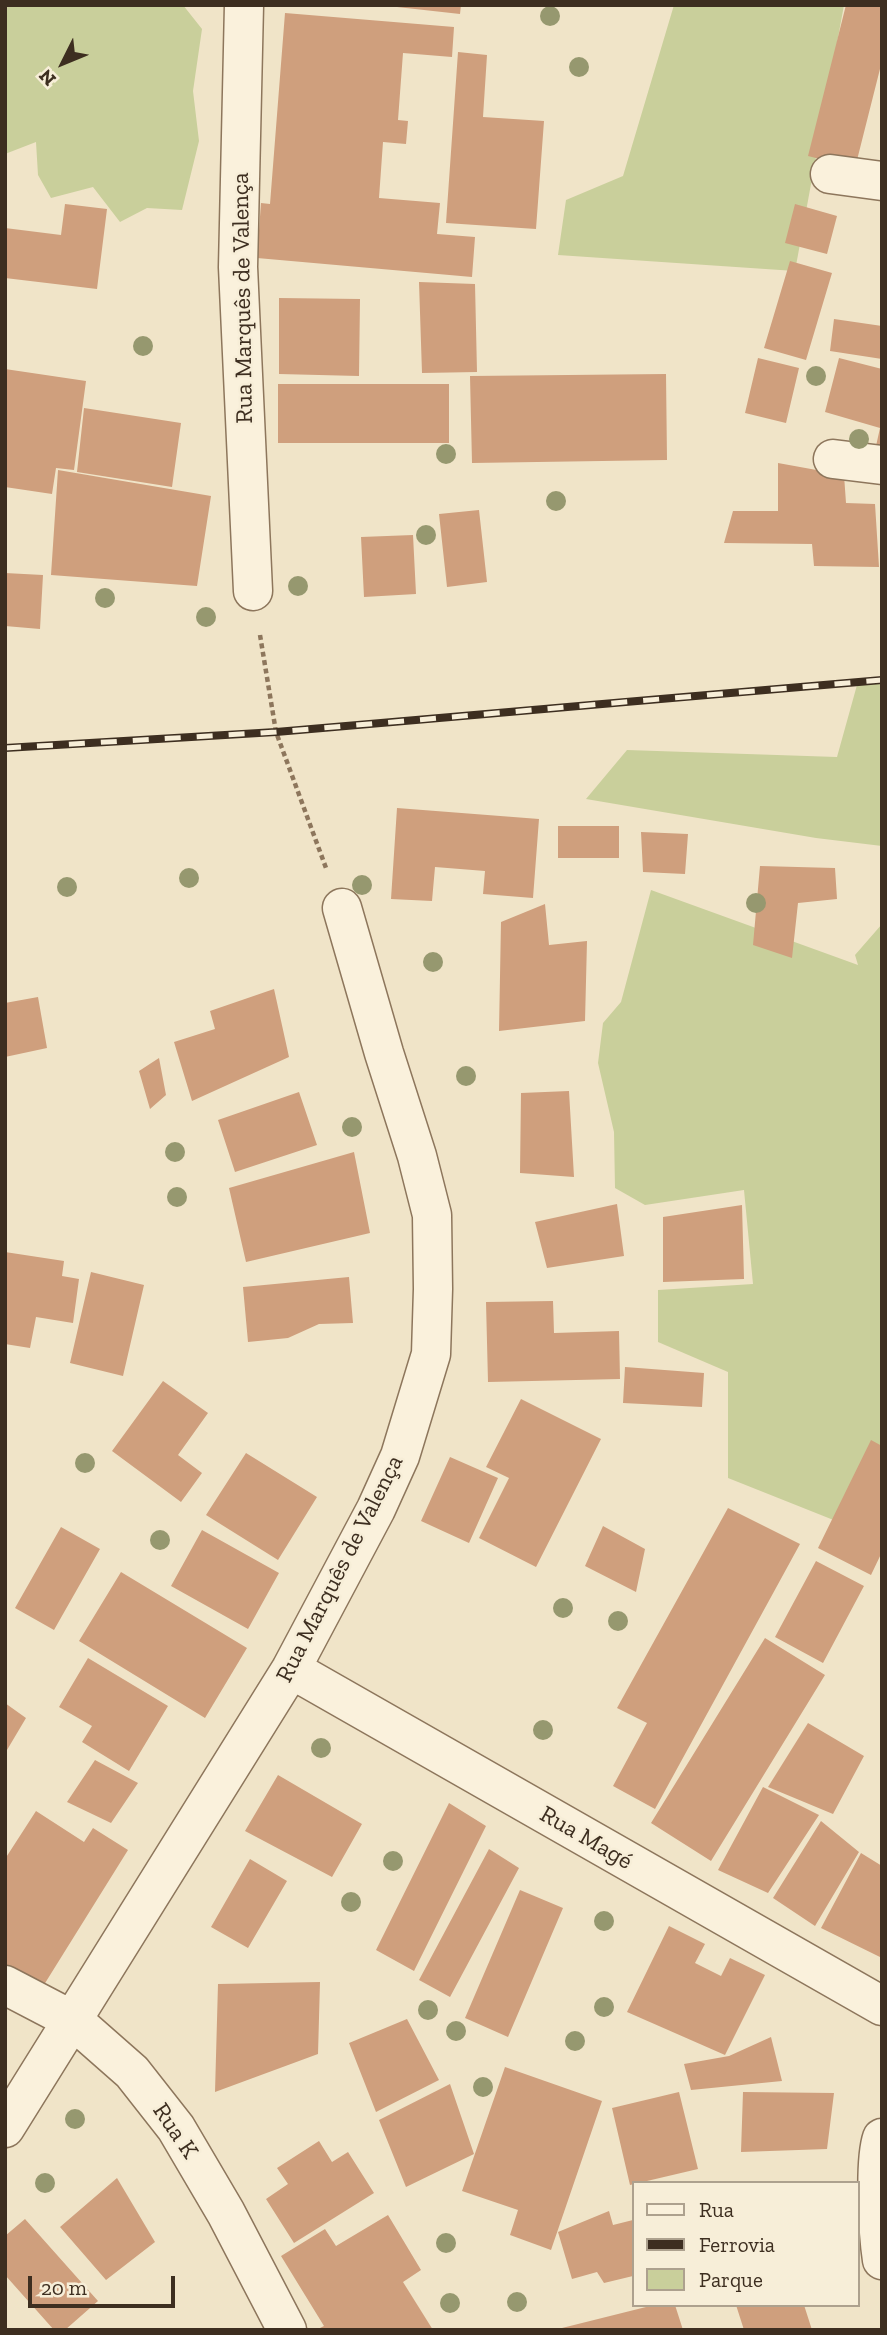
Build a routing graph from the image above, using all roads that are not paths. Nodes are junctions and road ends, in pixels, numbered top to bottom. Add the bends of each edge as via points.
1 (244, 5) edge
2 (830, 174) dead end
3 (882, 181) edge
4 (834, 459) dead end
5 (882, 465) edge
6 (253, 591) road end
7 (342, 908) road end
8 (291, 1669) junction
9 (5, 1985) edge
10 (882, 2006) edge
11 (74, 2021) junction
12 (5, 2128) edge
13 (882, 2138) edge
14 (882, 2260) edge
15 (287, 2330) edge

1 - 6 street, Rua Marquês de Valença via 238,267
2 - 3 street
4 - 5 street
7 - 8 street, Rua Marquês de Valença via 432,1215 431,1354 400,1456
8 - 10 street, Rua Magé
8 - 11 street, Rua Marquês de Valença
9 - 11 street, Rua K
11 - 12 street, Rua Marquês de Valença
11 - 15 street, Rua K via 132,2072 176,2128
13 - 14 street

